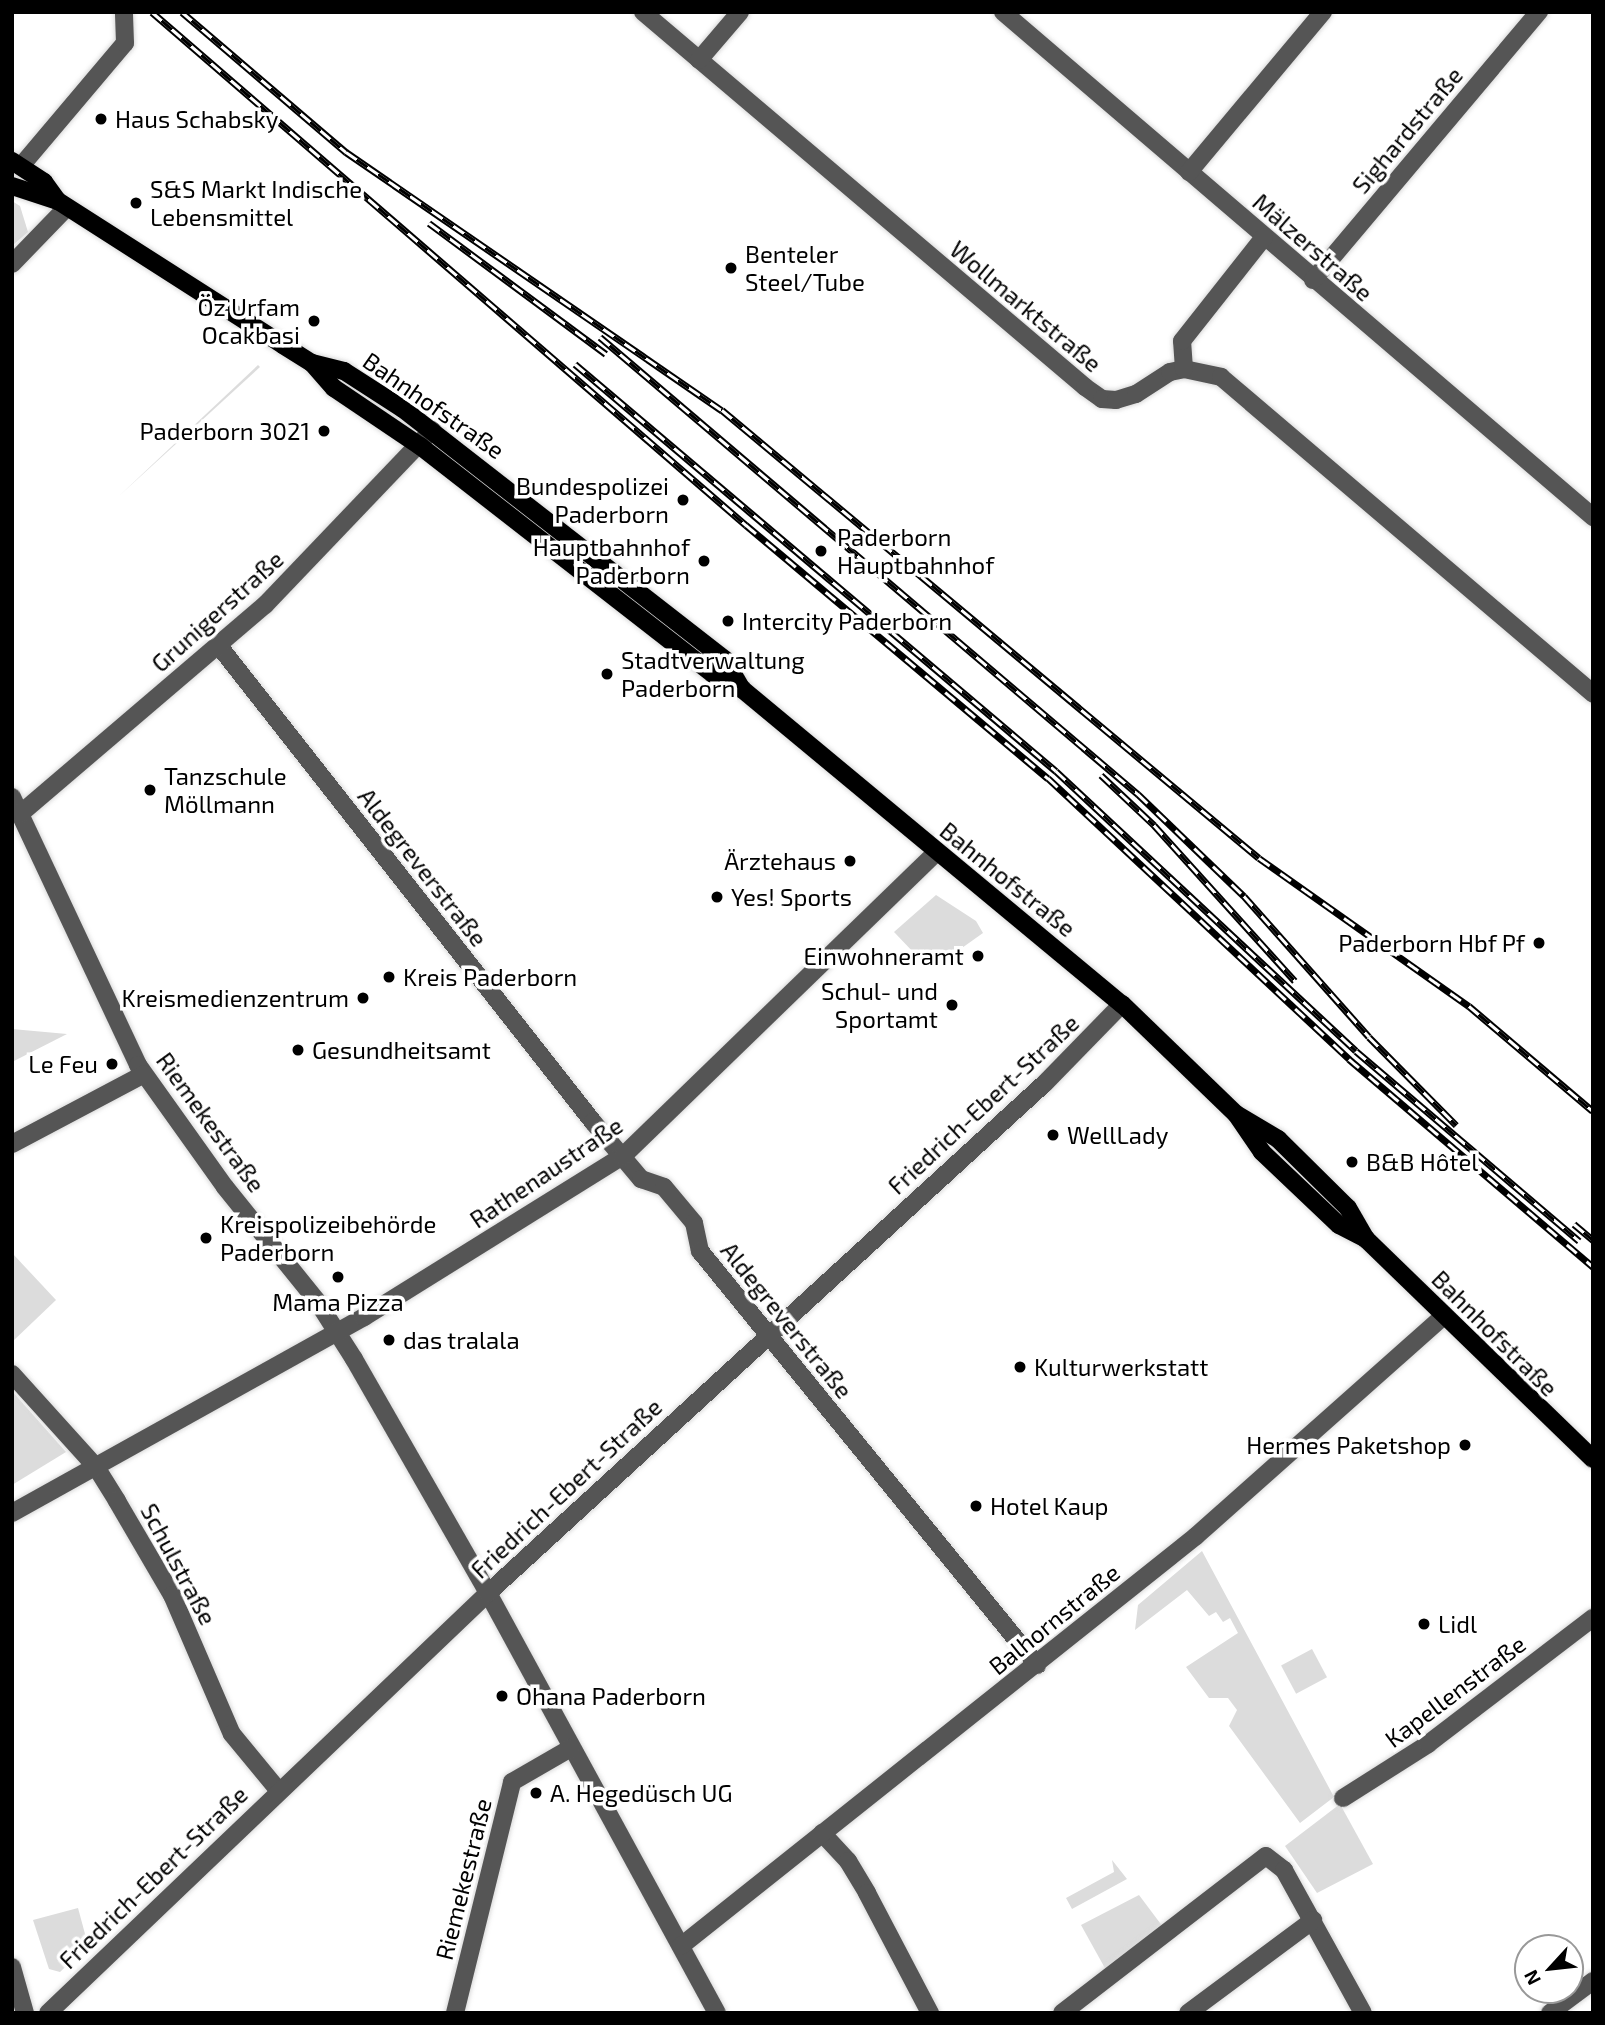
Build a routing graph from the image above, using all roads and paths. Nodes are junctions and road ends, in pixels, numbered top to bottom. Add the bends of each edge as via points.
1 (643, 12) edge
2 (740, 12) edge
3 (1003, 12) edge
4 (1323, 12) edge
5 (1539, 12) edge
6 (125, 13) edge
7 (699, 60) junction
8 (16, 164) edge
9 (1189, 172) junction
10 (12, 186) edge
11 (62, 204) junction
12 (1264, 237) junction
13 (12, 264) edge
14 (1313, 280) junction
15 (312, 362) junction
16 (1184, 369) junction
17 (432, 430) junction
18 (420, 446) junction
19 (1593, 517) edge
20 (219, 646) junction
21 (742, 689) junction
22 (1593, 694) edge
23 (12, 797) edge
24 (20, 814) junction
25 (936, 853) junction
26 (1122, 1004) junction
27 (144, 1074) junction
28 (12, 1144) edge
29 (623, 1156) junction
30 (1444, 1316) junction
31 (336, 1332) junction
32 (768, 1335) junction
33 (12, 1374) edge
34 (1593, 1459) edge
35 (96, 1467) junction
36 (12, 1513) edge
37 (488, 1593) junction
38 (1593, 1618) edge
39 (1037, 1665) junction
40 (571, 1748) junction
41 (279, 1791) junction
42 (1342, 1798) dead end
43 (822, 1833) junction
44 (1313, 1920) junction
45 (681, 1945) junction
46 (12, 1967) edge
47 (1593, 1981) edge
48 (25, 2013) edge
49 (48, 2013) edge
50 (455, 2013) edge
51 (717, 2013) edge
52 (930, 2013) edge
53 (1062, 2013) edge
54 (1188, 2013) edge
55 (1363, 2013) edge
56 (1550, 2013) edge

1 - 7 street, Wollmarktstraße
2 - 7 street
3 - 9 street, Mälzerstraße
4 - 9 street
5 - 14 street, Sighardstraße
6 - 8 street via 125,43
7 - 16 street, Wollmarktstraße via 1102,399 1136,394 1170,372
8 - 11 main road, Bahnhofstraße via 44,182
9 - 12 street, Mälzerstraße
10 - 11 main road, Bahnhofstraße
11 - 13 street
11 - 15 main road, Bahnhofstraße
12 - 14 street, Mälzerstraße
12 - 16 street via 1182,341
14 - 19 street, Mälzerstraße
15 - 17 main road, Bahnhofstraße via 344,371
15 - 18 main road, Bahnhofstraße via 334,388
16 - 22 street via 1221,377
17 - 18 street, Grunigerstraße
17 - 21 main road, Bahnhofstraße via 725,660 737,672
18 - 20 street, Grunigerstraße
18 - 21 main road, Bahnhofstraße via 713,674
20 - 24 street, Grunigerstraße
20 - 29 street, Aldegreverstraße
21 - 25 main road, Bahnhofstraße
23 - 24 street, Riemekestraße
24 - 27 street, Riemekestraße
25 - 26 main road, Bahnhofstraße
25 - 29 street, Rathenaustraße
26 - 30 main road, Bahnhofstraße via 1236,1114 1262,1152 1339,1225 1366,1239
26 - 32 street, Friedrich-Ebert-Straße via 1040,1088
27 - 28 street
27 - 31 street, Riemekestraße
29 - 31 street, Rathenaustraße
29 - 32 street, Aldegreverstraße via 641,1179 664,1187 694,1223 700,1251
30 - 34 main road, Bahnhofstraße
30 - 39 street, Balhornstraße via 1196,1536
31 - 35 street, Rathenaustraße
31 - 37 street, Riemekestraße
32 - 37 street, Friedrich-Ebert-Straße
32 - 39 street, Aldegreverstraße
33 - 35 street, Schulstraße
35 - 36 street, Rathenaustraße
35 - 41 street, Schulstraße via 172,1595 232,1734
37 - 40 street, Riemekestraße
37 - 41 street, Friedrich-Ebert-Straße
38 - 42 street, Kapellenstraße via 1428,1744
39 - 43 street, Balhornstraße
40 - 45 street, Riemekestraße
40 - 50 street, Riemekestraße via 512,1782
41 - 49 street, Friedrich-Ebert-Straße
43 - 45 street, Balhornstraße
43 - 52 street via 848,1861
44 - 53 street via 1284,1870 1266,1856
44 - 54 street
44 - 55 street
45 - 51 street, Riemekestraße
46 - 48 street
47 - 56 street

